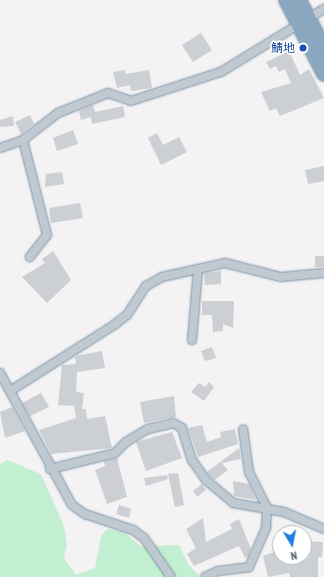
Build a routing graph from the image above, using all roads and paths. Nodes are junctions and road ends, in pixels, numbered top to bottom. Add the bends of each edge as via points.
1 (286, 0) edge
2 (299, 0) edge
3 (324, 9) edge
4 (303, 21) junction
5 (324, 48) edge
6 (324, 74) edge
7 (23, 140) junction
8 (0, 148) edge
9 (30, 257) dead end
10 (198, 270) junction
11 (324, 272) edge
12 (192, 340) dead end
13 (0, 373) edge
14 (10, 391) junction
15 (243, 429) dead end
16 (50, 469) junction
17 (267, 508) junction
18 (324, 528) edge
19 (171, 577) edge
20 (205, 577) edge

1 - 4 highway
2 - 4 highway
3 - 4 street
4 - 5 highway
4 - 6 highway
4 - 7 street via 221,72 131,101 108,93 58,113
7 - 8 street
7 - 9 street via 47,235
10 - 11 street via 225,263 281,277
10 - 12 street
10 - 14 street via 162,277 146,286 127,315
13 - 14 street
14 - 16 street
15 - 17 street via 249,472
16 - 17 street via 115,453 126,442 148,429 173,423 182,428 192,460 206,480 233,503
16 - 19 street via 72,504 85,514 133,530 144,538
17 - 18 street
17 - 20 street via 266,528 249,567 218,571

